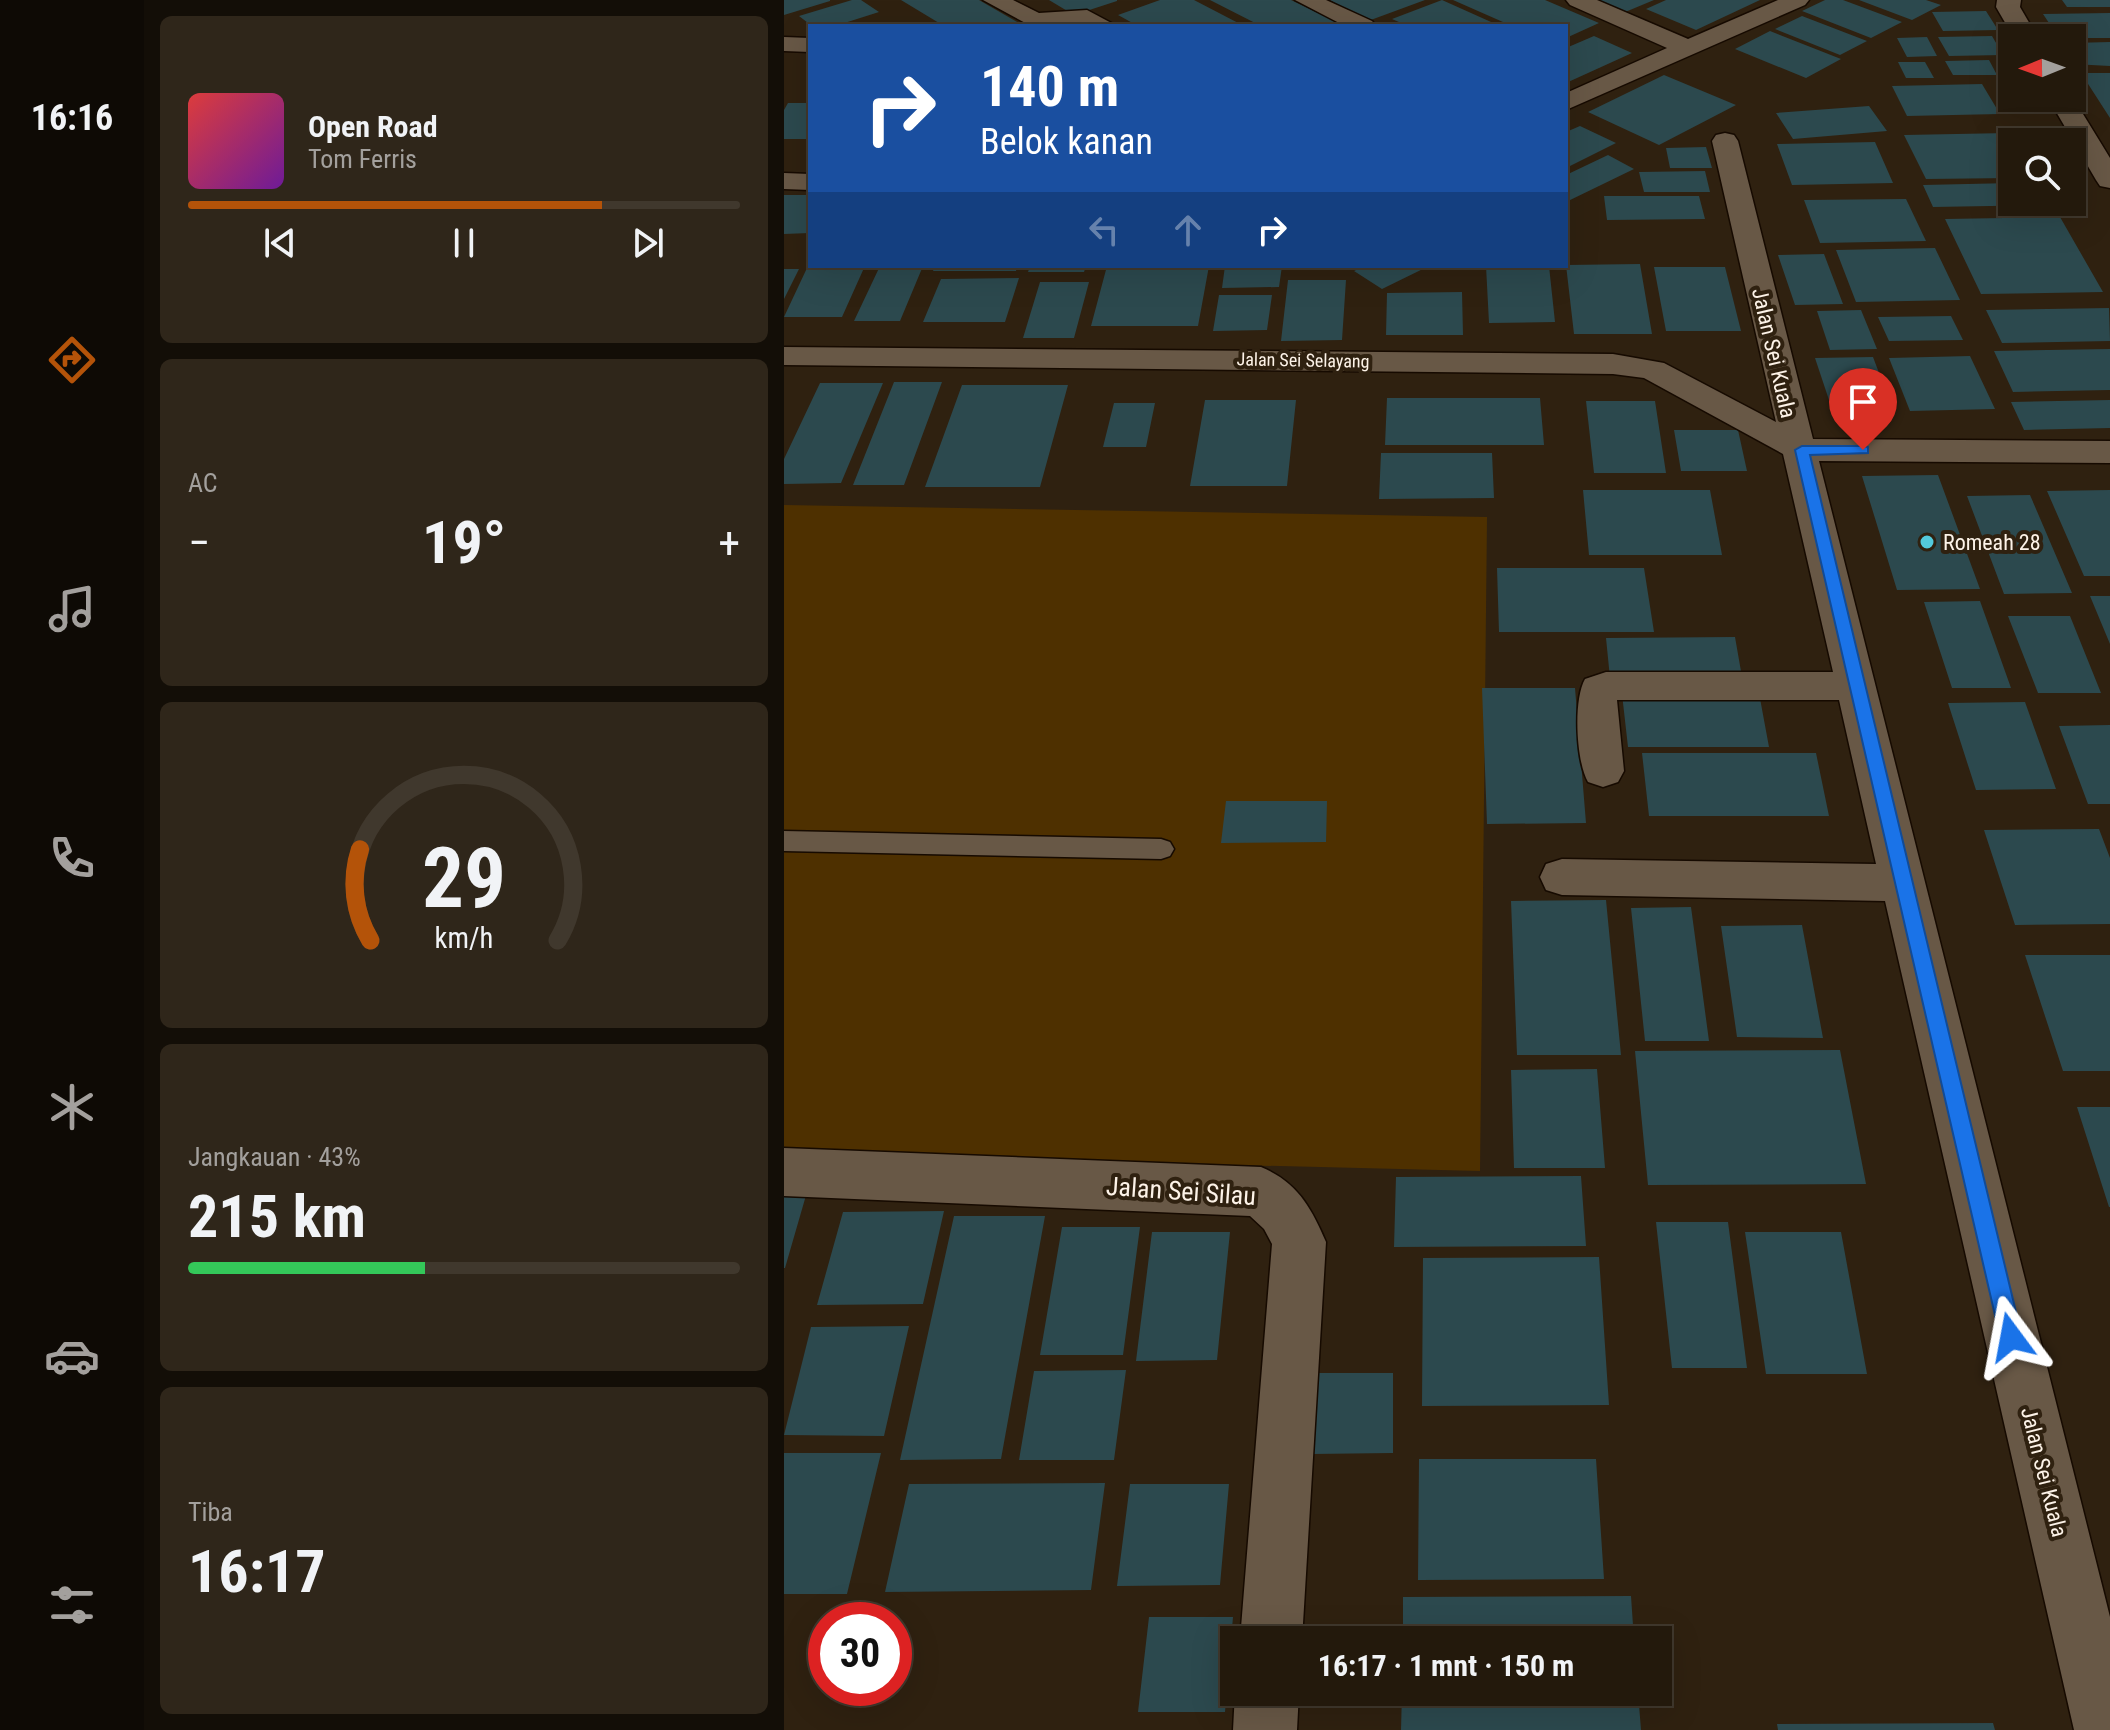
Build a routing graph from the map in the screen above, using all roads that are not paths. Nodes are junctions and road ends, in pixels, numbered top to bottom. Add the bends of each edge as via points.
1 (995, 0) edge
2 (1307, 0) edge
3 (1578, 0) edge
4 (1797, 0) edge
5 (2009, 0) edge
6 (1101, 24) edge
7 (1360, 24) edge
8 (2018, 24) edge
9 (1687, 48) junction
10 (1568, 101) edge
11 (2072, 112) edge
12 (1725, 141) dead end
13 (2100, 148) edge
14 (2110, 180) edge
15 (784, 181) edge
16 (808, 182) edge
17 (784, 356) edge
18 (1802, 450) junction
19 (2110, 452) edge
20 (1855, 686) junction
21 (1603, 771) dead end
22 (784, 841) edge
23 (1161, 849) dead end
24 (1562, 877) dead end
25 (1902, 883) junction
26 (784, 1172) edge
27 (1272, 1626) edge
28 (1266, 1706) edge
29 (1265, 1730) edge
30 (2106, 1730) edge

1 - 6 street via 1035,20 1087,17
2 - 7 street
3 - 9 street
4 - 9 street
5 - 8 street
9 - 10 street
11 - 13 street
12 - 18 street, Jalan Sei Kuala via 1791,426
13 - 14 street
15 - 16 street
17 - 18 street, Jalan Sei Selayang via 1635,365
18 - 19 street
18 - 20 street, Jalan Sei Kuala
20 - 21 street via 1606,686 1597,697
20 - 25 street, Jalan Sei Kuala
22 - 23 lane
24 - 25 street
25 - 30 street, Jalan Sei Kuala
26 - 27 street, Jalan Sei Silau via 1261,1192 1283,1211 1299,1242
28 - 29 street

